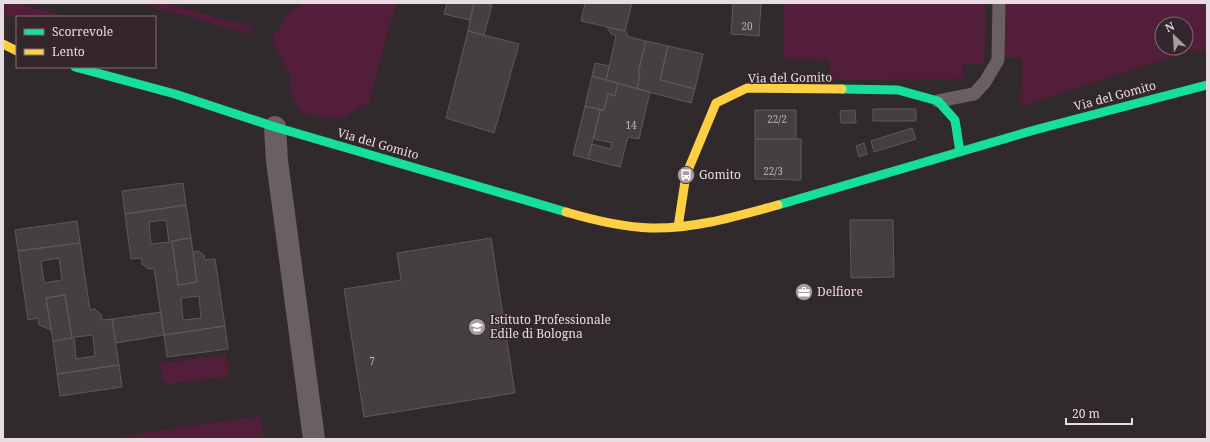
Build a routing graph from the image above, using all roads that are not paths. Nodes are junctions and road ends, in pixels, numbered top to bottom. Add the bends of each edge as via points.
1 (999, 3) edge
2 (3, 44) edge
3 (13, 54) edge
4 (79, 68) edge
5 (1207, 85) edge
6 (938, 101) junction
7 (275, 127) junction
8 (960, 152) junction
9 (678, 227) junction
10 (314, 439) edge

1 - 6 lane via 998,60 985,82 974,94
2 - 3 street
4 - 7 street, Via del Gomito via 207,104
5 - 8 street, Via del Gomito via 1131,103
6 - 8 street via 955,120
6 - 9 street, Via del Gomito via 898,90 747,88 716,103 686,175
7 - 9 street, Via del Gomito via 578,216 651,228
7 - 10 street via 277,161
8 - 9 street, Via del Gomito via 718,221

